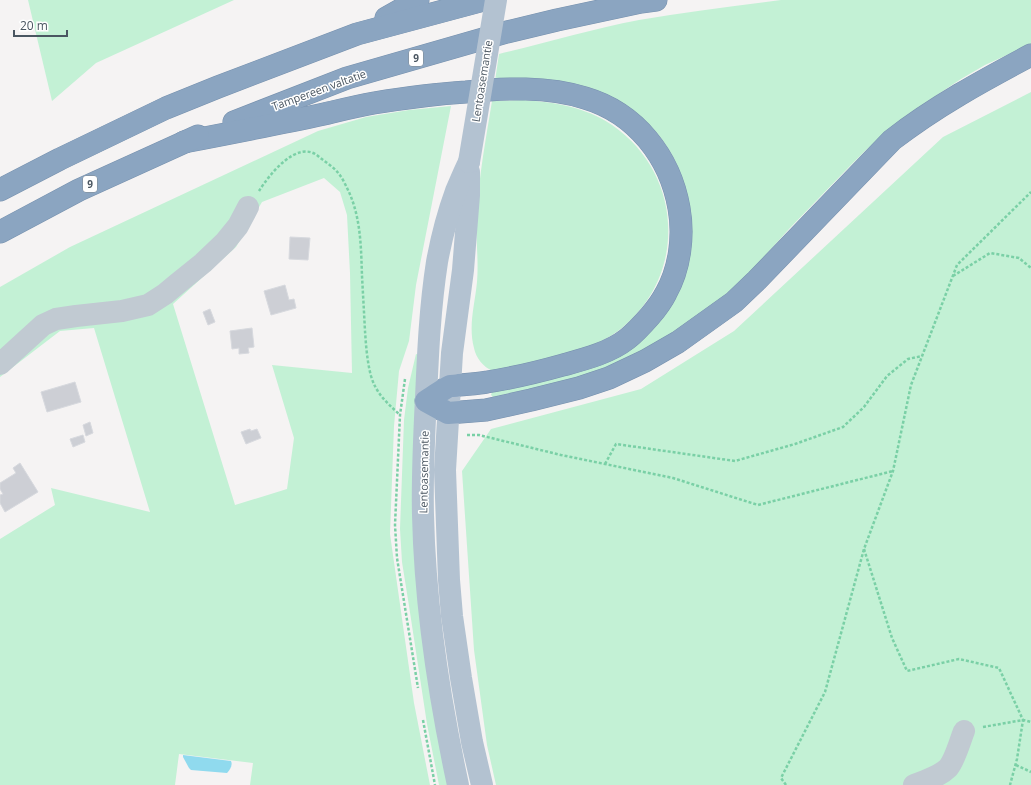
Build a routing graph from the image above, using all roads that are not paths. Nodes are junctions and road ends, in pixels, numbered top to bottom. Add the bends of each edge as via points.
1 (418, 0) edge
2 (484, 0) edge
3 (496, 0) edge
4 (656, 0) edge
5 (358, 34) junction
6 (1031, 55) edge
7 (184, 142) junction
8 (469, 162) junction
9 (0, 190) edge
10 (248, 207) road end
11 (0, 232) edge
12 (0, 364) edge
13 (450, 386) junction
14 (426, 400) junction
15 (448, 413) junction
16 (964, 731) road end
17 (458, 785) edge
18 (482, 785) edge
19 (914, 785) edge

1 - 5 highway
2 - 5 highway
3 - 8 main road, Lentoasemantie, bridge
4 - 7 highway, Tampereen valtatie / 9 via 508,32 347,78
5 - 9 highway via 166,108
6 - 15 highway via 951,99 892,140 734,302 678,342 645,362 579,388 486,410
7 - 11 highway, Tampereen valtatie / 9 via 79,190
7 - 13 highway via 372,103 496,89 546,90 584,97 612,109 635,125 663,161 679,208 681,236 677,267 666,293 656,308 633,335 613,349 535,373
8 - 13 main road, Lentoasemantie via 469,200
8 - 14 main road, Lentoasemantie via 456,191 437,261
10 - 12 street via 238,226 225,242 160,298 148,305 122,312 56,319 43,326
13 - 14 highway
13 - 15 main road, Lentoasemantie
14 - 15 highway
14 - 17 main road, Lentoasemantie via 423,469 426,578 437,667
15 - 18 main road, Lentoasemantie via 445,470 452,616 472,742
16 - 19 street via 948,768

